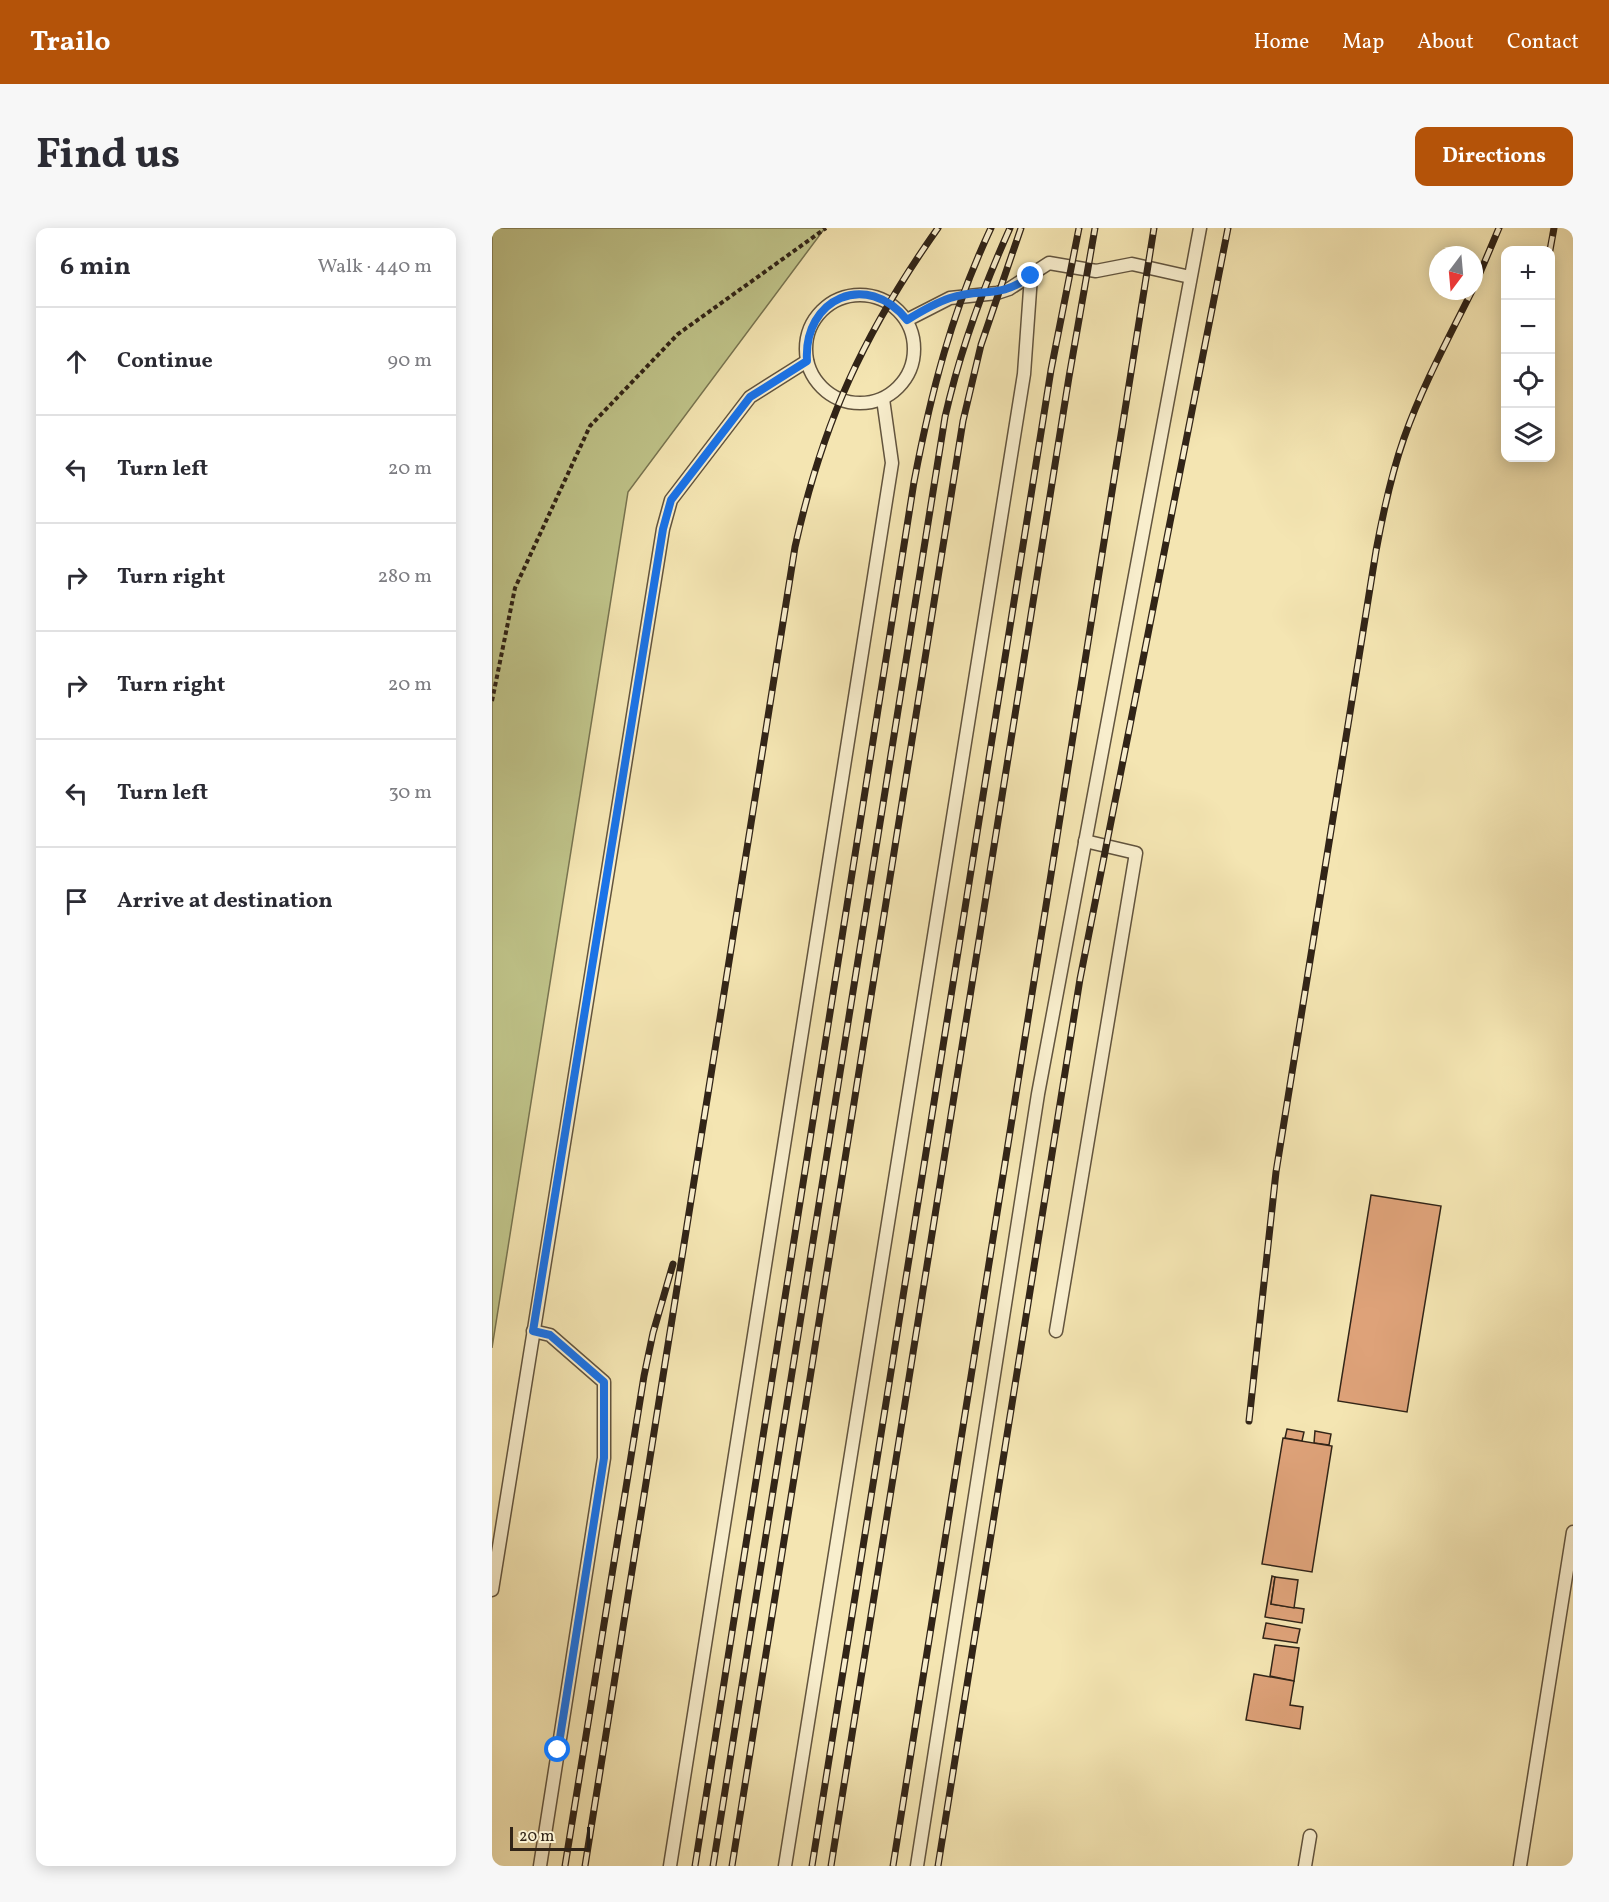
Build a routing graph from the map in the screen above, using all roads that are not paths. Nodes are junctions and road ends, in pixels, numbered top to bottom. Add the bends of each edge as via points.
1 (1200, 228) edge
2 (1031, 276) junction
3 (1190, 277) junction
4 (907, 320) junction
5 (807, 361) junction
6 (883, 399) junction
7 (1085, 841) junction
8 (533, 1331) junction
9 (1056, 1331) dead end
10 (1573, 1532) edge
11 (492, 1590) edge
12 (1310, 1836) dead end
13 (540, 1866) edge
14 (670, 1866) edge
15 (785, 1866) edge
16 (917, 1866) edge
17 (1305, 1866) edge
18 (1520, 1866) edge

1 - 3 lane
2 - 3 lane via 1049,263 1058,263 1096,271 1132,264
2 - 4 lane via 997,293 950,298
2 - 15 lane via 1024,374
3 - 7 lane
4 - 5 lane via 888,302 871,295 835,300 810,326
4 - 6 lane via 914,337 915,356 909,374
5 - 6 lane via 813,377 839,400 868,403
5 - 8 lane via 750,397 671,500
6 - 14 lane via 892,463
7 - 9 lane via 1136,853
7 - 16 lane via 1038,1094
8 - 11 lane
8 - 13 lane via 550,1335 604,1382 604,1458
10 - 18 lane
12 - 17 lane

